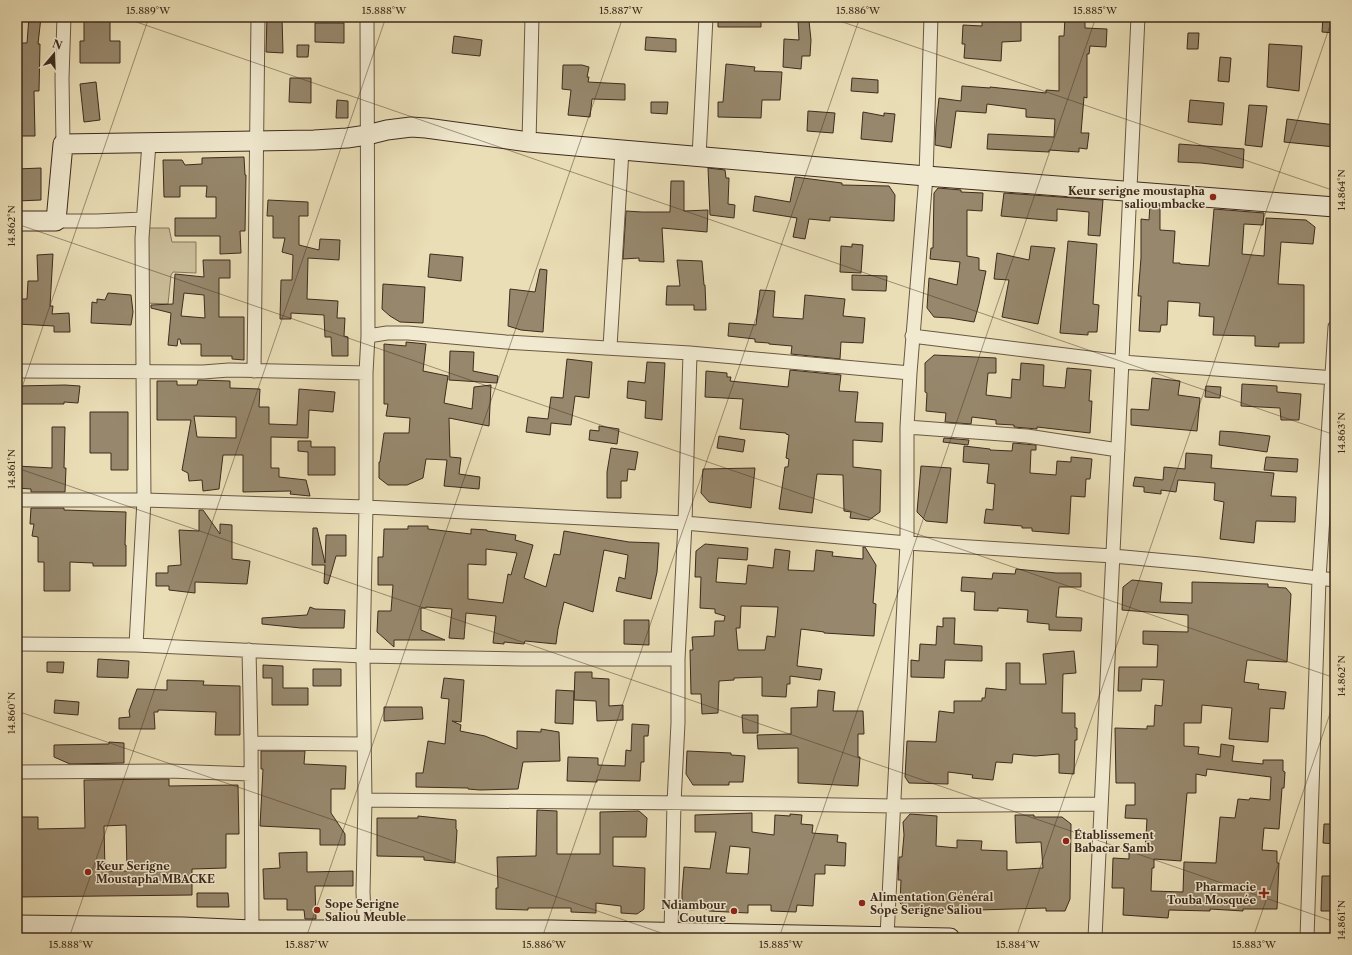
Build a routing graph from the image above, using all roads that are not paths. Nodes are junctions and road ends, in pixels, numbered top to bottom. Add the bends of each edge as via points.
1 (64, 17) edge
2 (258, 17) edge
3 (367, 17) edge
4 (532, 17) edge
5 (706, 17) edge
6 (931, 17) edge
7 (1138, 17) edge
8 (367, 135) junction
9 (257, 141) junction
10 (529, 142) junction
11 (149, 143) junction
12 (63, 144) junction
13 (622, 150) junction
14 (699, 157) junction
15 (926, 176) junction
16 (1130, 192) junction
17 (1335, 207) edge
18 (143, 219) junction
19 (17, 221) edge
20 (56, 221) junction
21 (1335, 327) edge
22 (368, 336) junction
23 (912, 336) junction
24 (610, 347) junction
25 (690, 353) junction
26 (1122, 362) junction
27 (254, 370) junction
28 (17, 371) edge
29 (144, 372) junction
30 (366, 373) junction
31 (910, 373) junction
32 (1334, 377) edge
33 (908, 426) junction
34 (1118, 450) junction
35 (17, 500) edge
36 (144, 500) junction
37 (366, 507) junction
38 (685, 523) junction
39 (906, 543) junction
40 (1113, 556) junction
41 (1319, 579) junction
42 (1335, 580) edge
43 (17, 644) edge
44 (136, 645) junction
45 (249, 650) junction
46 (364, 656) junction
47 (678, 659) junction
48 (251, 743) junction
49 (364, 744) junction
50 (17, 772) edge
51 (251, 774) junction
52 (364, 800) junction
53 (674, 803) junction
54 (1102, 804) junction
55 (893, 806) junction
56 (17, 925) edge
57 (119, 932) edge
58 (244, 933) edge
59 (671, 933) junction
60 (365, 934) edge
61 (489, 934) edge
62 (615, 935) edge
63 (738, 936) edge
64 (887, 936) junction
65 (861, 937) edge
66 (950, 938) edge
67 (1095, 938) edge
68 (1307, 938) edge

1 - 12 street
2 - 9 street
3 - 8 street
4 - 10 street
5 - 14 street
6 - 15 street
7 - 16 street
8 - 9 street via 314,140
8 - 10 street via 411,127
8 - 22 street
9 - 11 street
9 - 27 street
10 - 13 street
11 - 12 street
11 - 18 street
12 - 20 street
13 - 14 street
13 - 24 street
14 - 15 street
15 - 16 street
15 - 23 street
16 - 17 street
16 - 26 street
18 - 20 street
18 - 29 street
19 - 20 street
21 - 32 street
22 - 24 street via 408,333 506,342
22 - 30 street
23 - 26 street
23 - 31 street
24 - 25 street
25 - 31 street
25 - 38 street
26 - 32 street
26 - 34 street
27 - 29 street
27 - 30 street
28 - 29 street
29 - 36 street
30 - 37 street
31 - 33 street
32 - 41 street
33 - 34 street via 1027,436
33 - 39 street
34 - 40 street
35 - 36 street
36 - 37 street
36 - 44 street
37 - 38 street
37 - 46 street
38 - 39 street
38 - 47 street
39 - 40 street
39 - 55 street
40 - 41 street
40 - 54 street
41 - 42 street
41 - 68 street
43 - 44 street
44 - 45 street
45 - 46 street
45 - 48 street
46 - 47 street
46 - 49 street
47 - 53 street
48 - 49 street
48 - 51 street
49 - 52 street
50 - 51 street via 169,771
51 - 58 street
52 - 53 street
52 - 60 street
53 - 55 street
53 - 59 street
54 - 55 street
54 - 67 street
55 - 64 street
56 - 57 street
57 - 58 street via 183,927
58 - 60 street
59 - 62 street
59 - 63 street
60 - 61 street
61 - 62 street
63 - 65 street
64 - 65 street
64 - 66 street

